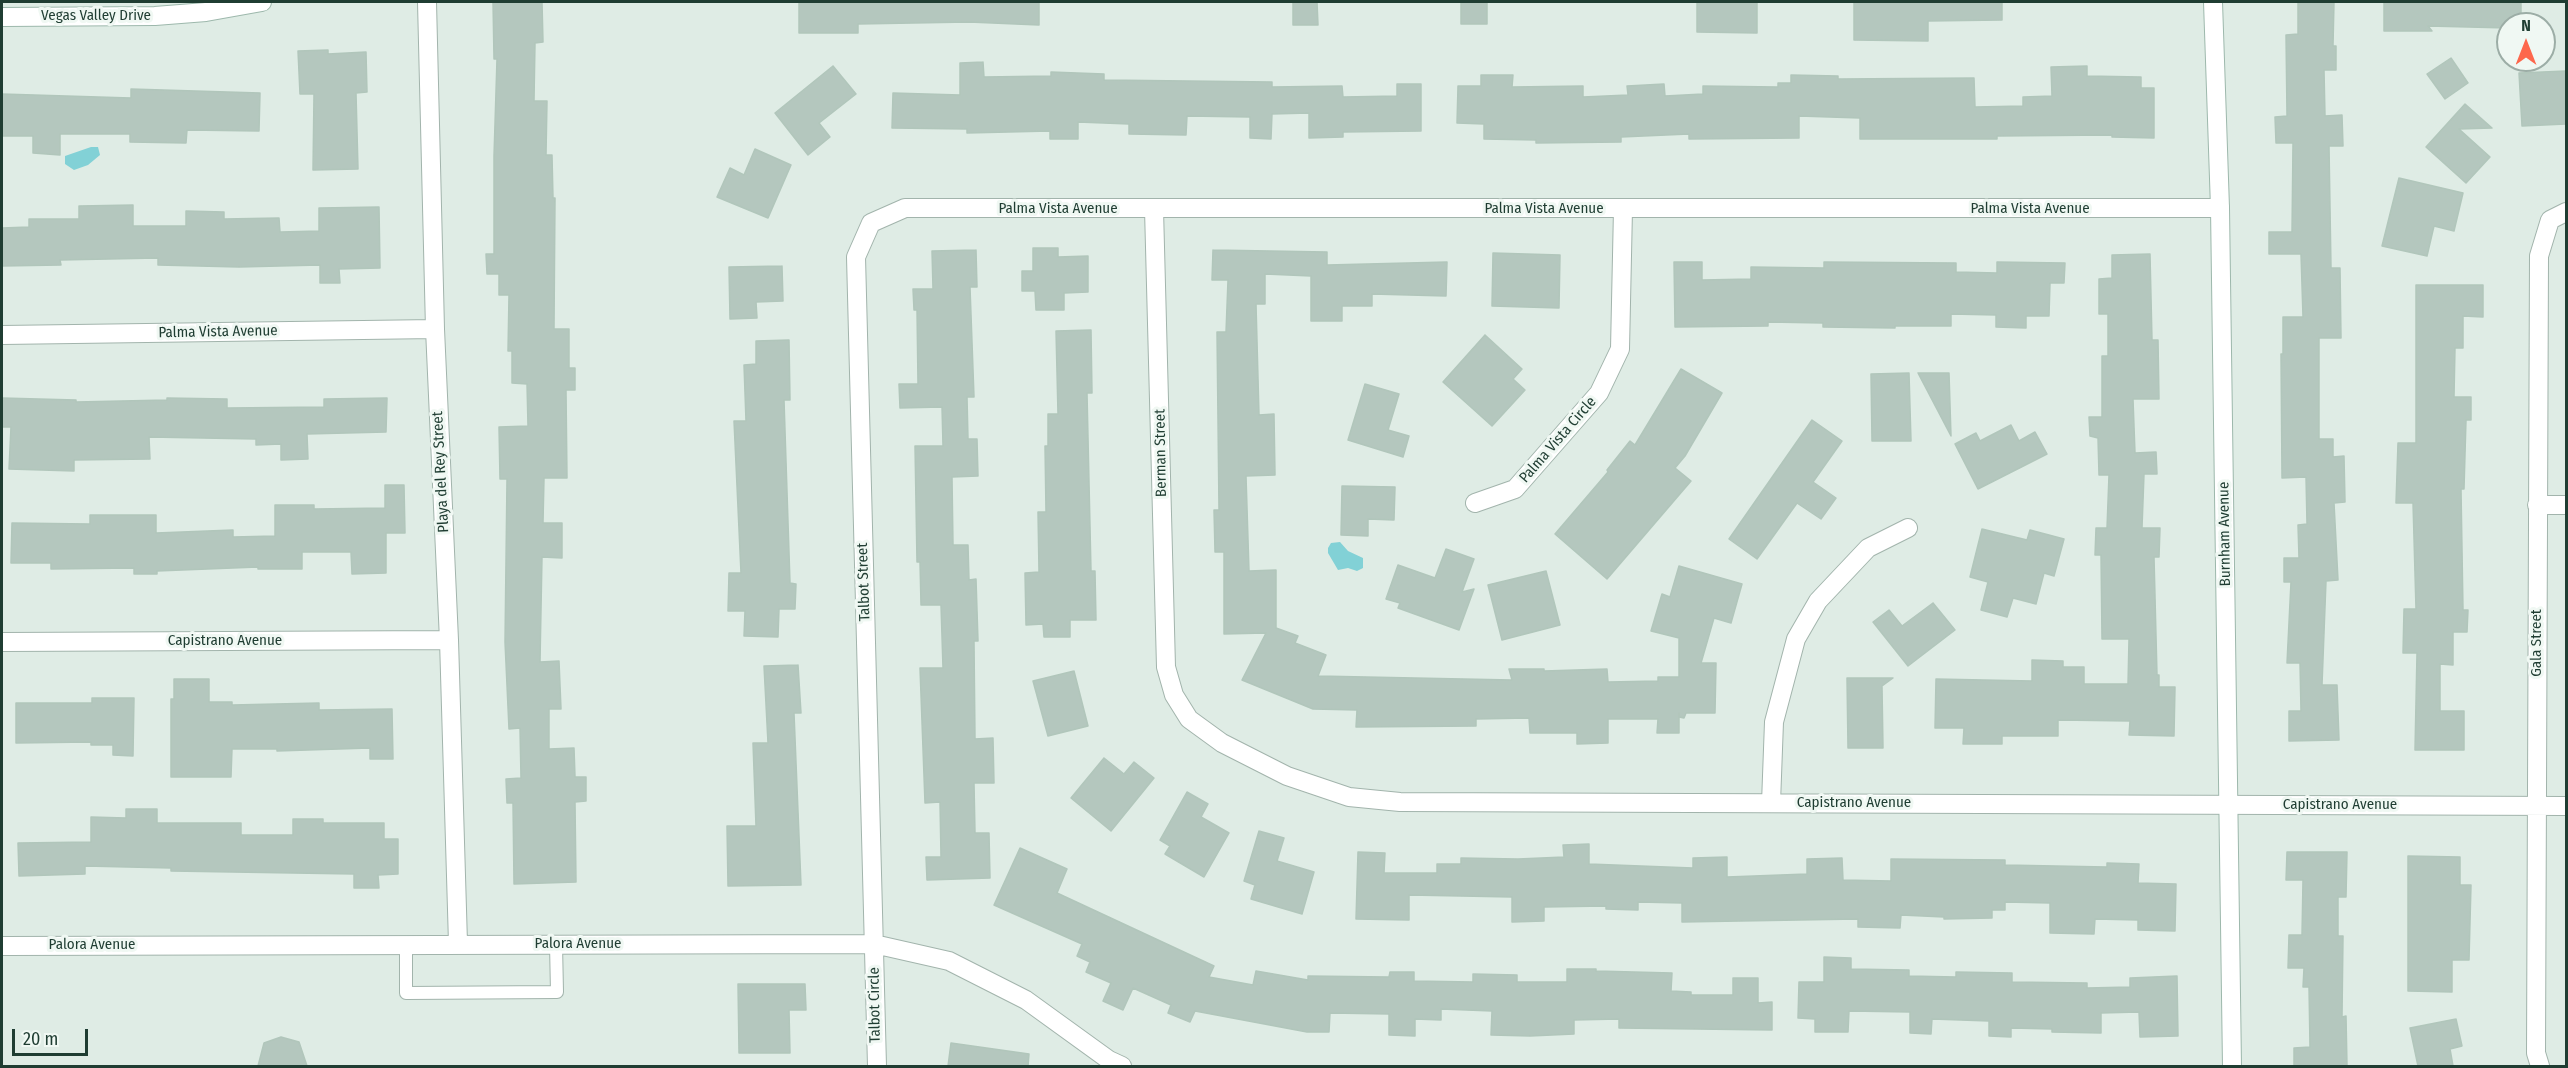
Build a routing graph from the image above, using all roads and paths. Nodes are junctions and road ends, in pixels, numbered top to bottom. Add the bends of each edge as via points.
1 (262, 2) edge
2 (427, 2) edge
3 (2213, 2) edge
4 (2, 17) edge
5 (2220, 208) junction
6 (1154, 209) junction
7 (1623, 209) junction
8 (2558, 216) edge
9 (871, 223) joint
10 (435, 329) junction
11 (2, 335) edge
12 (1475, 503) dead end
13 (2537, 505) junction
14 (2566, 505) edge
15 (1908, 528) dead end
16 (449, 640) junction
17 (2, 642) edge
18 (1174, 695) joint
19 (1771, 803) junction
20 (2229, 805) junction
21 (2536, 806) junction
22 (2566, 806) edge
23 (458, 943) junction
24 (406, 944) junction
25 (556, 944) junction
26 (874, 944) junction
27 (2, 946) edge
28 (877, 1066) edge
29 (1122, 1066) edge
30 (2232, 1066) edge
31 (2540, 1066) edge

1 - 4 street, Vegas Valley Drive via 155,16
2 - 10 street, Playa del Rey Street
3 - 5 street, Burnham Avenue
5 - 7 street, Palma Vista Avenue
5 - 20 street, Burnham Avenue
6 - 7 street, Palma Vista Avenue
6 - 9 street, Palma Vista Avenue via 905,208
6 - 18 street, Berman Street via 1166,667
7 - 12 street, Palma Vista Circle via 1620,349 1599,393 1515,489
8 - 13 street, Gala Street via 2539,256
9 - 26 street, Talbot Street via 856,257
10 - 11 street, Palma Vista Avenue
10 - 16 street, Playa del Rey Street
13 - 14 street
13 - 21 street, Gala Street
15 - 19 street via 1868,548 1818,601 1796,639 1774,722
16 - 17 street, Capistrano Avenue
16 - 23 street, Playa del Rey Street
18 - 19 street, Capistrano Avenue via 1189,719 1222,743 1287,776 1349,797 1400,802
19 - 20 street, Capistrano Avenue
20 - 21 street, Capistrano Avenue
20 - 30 street, Burnham Avenue
21 - 22 street, Capistrano Avenue
21 - 31 street, Gala Street via 2536,1053
23 - 24 street, Palora Avenue
23 - 25 street, Palora Avenue
24 - 25 lane via 406,993 557,992
24 - 27 street, Palora Avenue
25 - 26 street, Palora Avenue
26 - 28 street, Talbot Circle
26 - 29 street, Palora Avenue via 949,961 1026,1000

